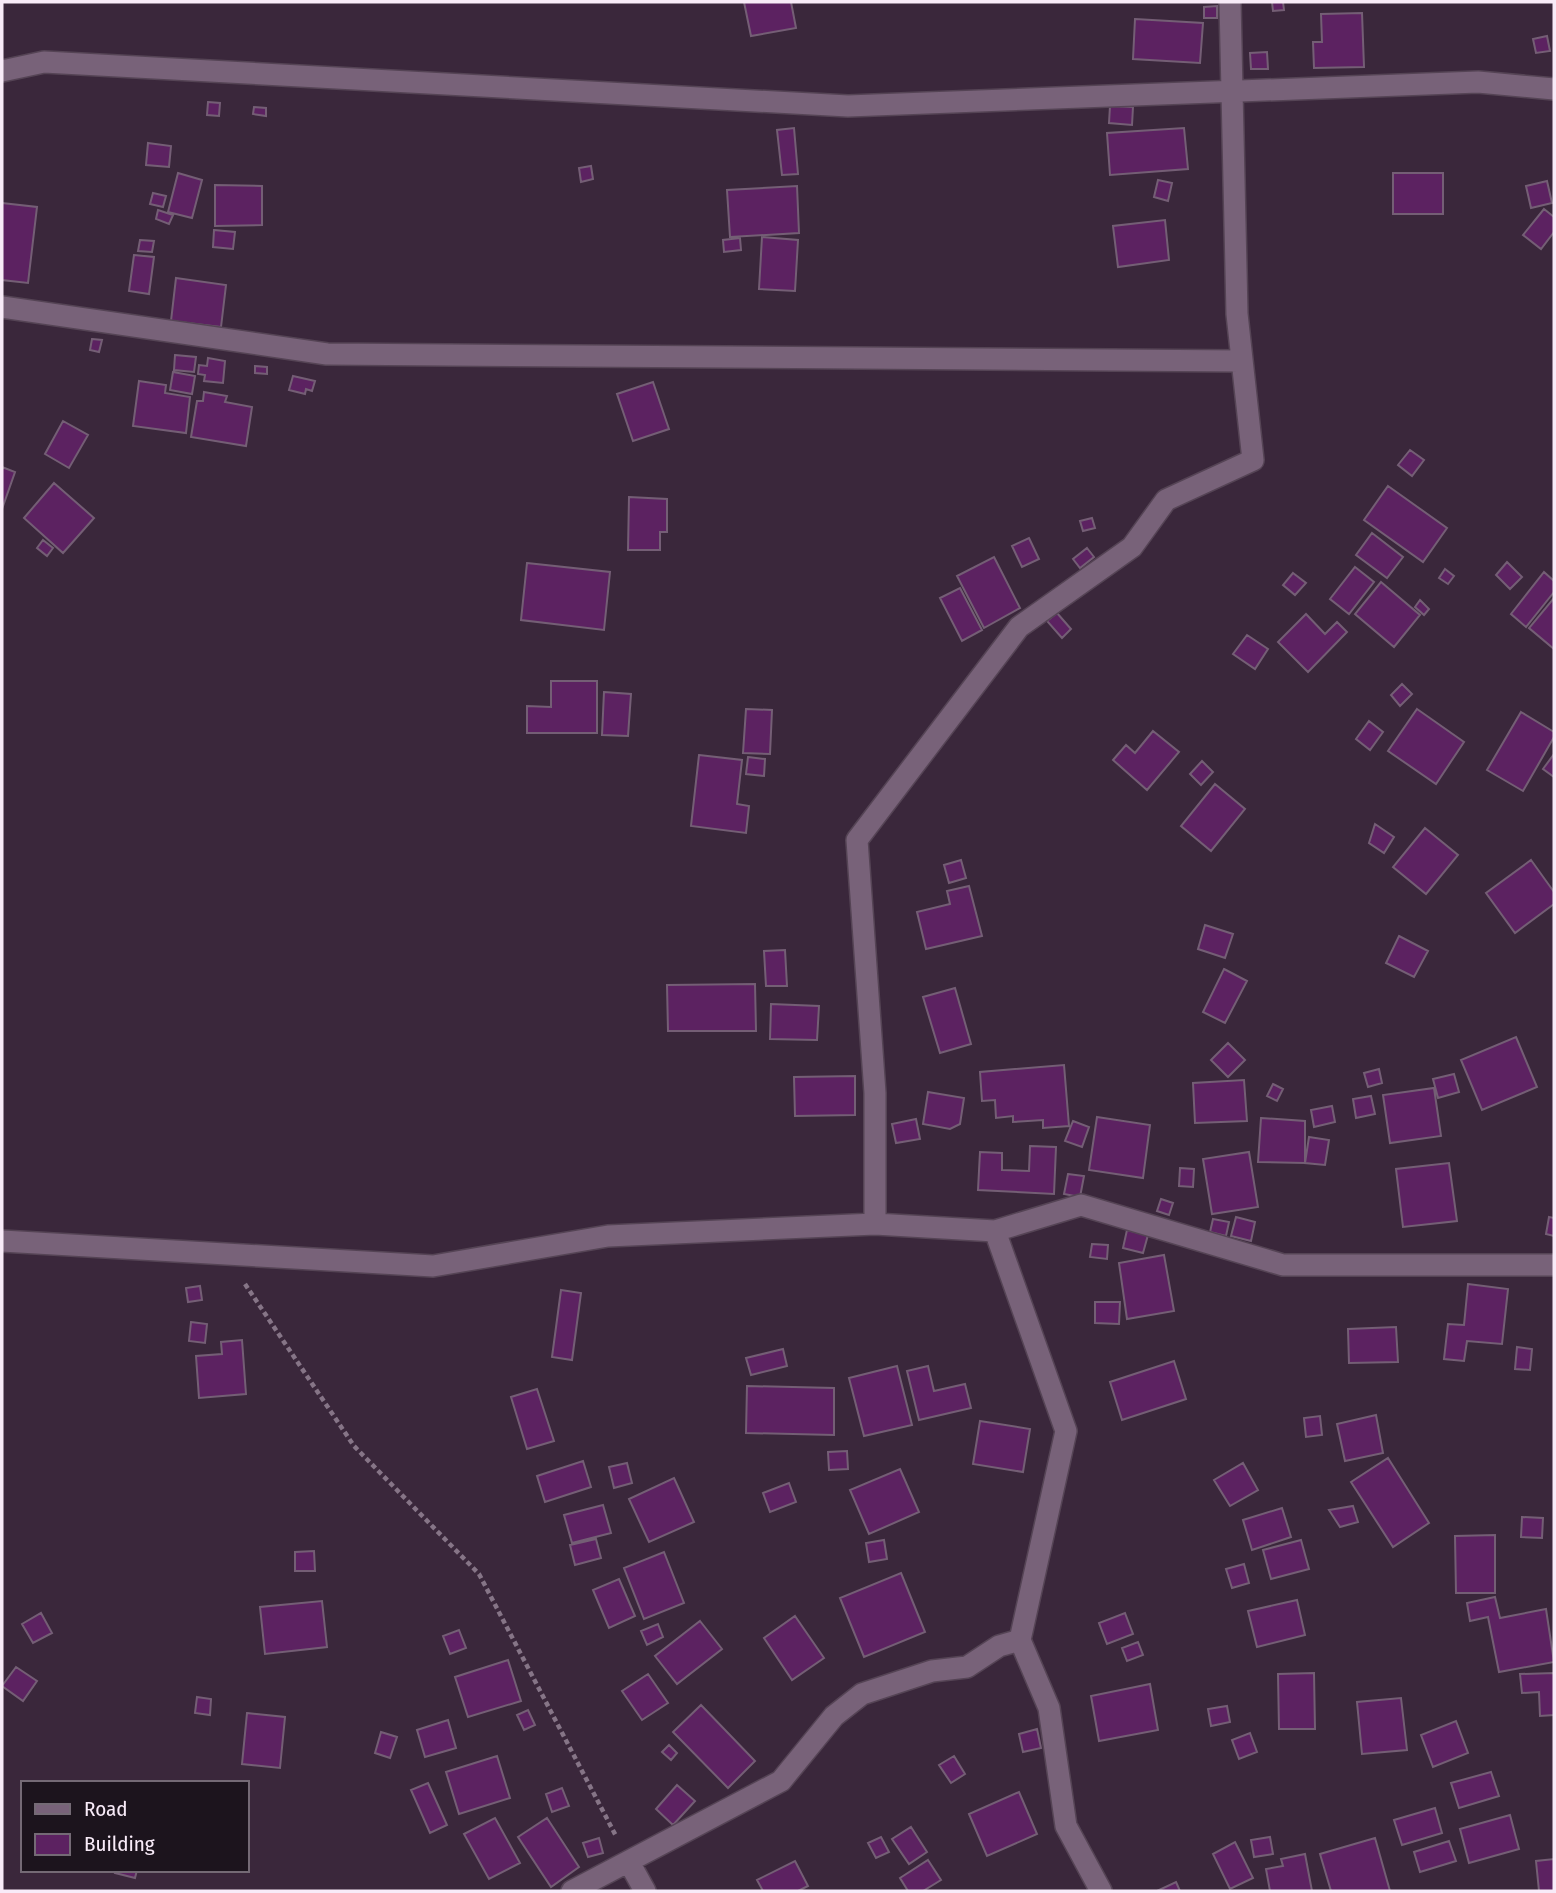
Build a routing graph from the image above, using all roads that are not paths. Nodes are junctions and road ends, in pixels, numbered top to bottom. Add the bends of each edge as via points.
1 (1230, 2) edge
2 (2, 71) edge
3 (1554, 89) edge
4 (1234, 93) junction
5 (2, 307) edge
6 (1241, 360) junction
7 (875, 1224) junction
8 (995, 1231) junction
9 (2, 1241) edge
10 (1554, 1265) edge
11 (1020, 1640) junction
12 (629, 1862) junction
13 (572, 1891) edge
14 (645, 1891) edge
15 (1101, 1891) edge

1 - 4 street
2 - 4 street via 44,62 848,106
3 - 4 street via 1479,82
4 - 6 street
5 - 6 street via 327,354
6 - 7 street via 1252,460 1166,500 1132,547 1019,627 857,840 875,1093
7 - 8 street
7 - 9 street via 608,1236 433,1266
8 - 10 street via 1081,1205 1283,1265
8 - 11 street via 1066,1431
11 - 12 street via 999,1646 967,1667 932,1671 862,1694 834,1716 780,1781
11 - 15 street via 1049,1708 1066,1826
12 - 13 street
12 - 14 street

